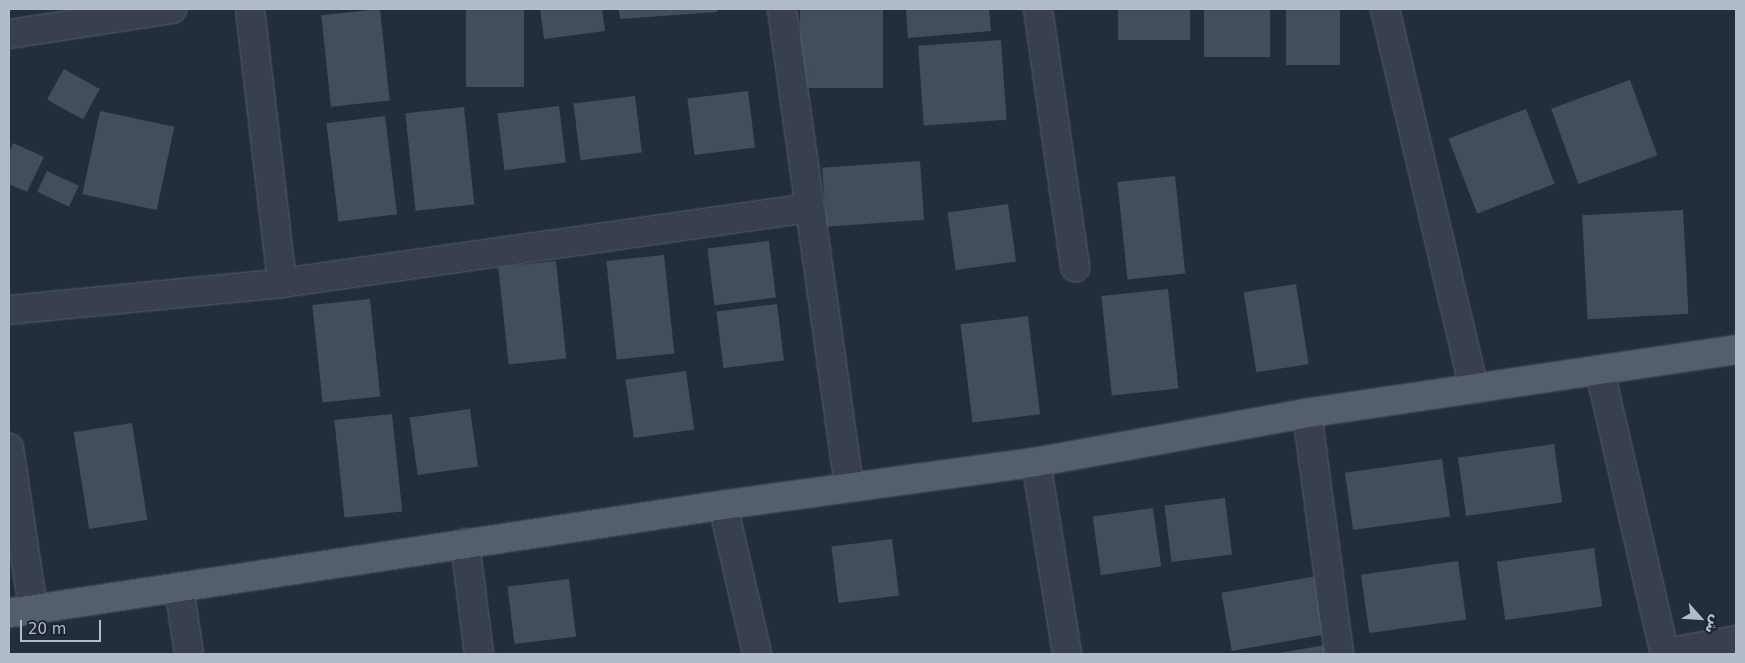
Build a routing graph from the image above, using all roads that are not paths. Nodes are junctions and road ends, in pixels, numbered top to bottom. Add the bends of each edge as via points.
1 (172, 9) edge
2 (250, 9) edge
3 (782, 9) edge
4 (1038, 9) edge
5 (1386, 9) edge
6 (9, 34) edge
7 (809, 208) junction
8 (1075, 267) dead end
9 (282, 283) junction
10 (9, 310) edge
11 (1736, 350) edge
12 (1600, 372) junction
13 (1474, 389) junction
14 (1307, 413) junction
15 (9, 448) edge
16 (1036, 462) junction
17 (849, 487) junction
18 (723, 505) junction
19 (465, 542) junction
20 (179, 587) junction
21 (21, 611) edge
22 (1736, 640) edge
23 (189, 654) edge
24 (479, 654) edge
25 (757, 654) edge
26 (1067, 654) edge
27 (1339, 654) edge
28 (1665, 654) edge

1 - 6 street
2 - 9 street
3 - 7 street
4 - 8 street
5 - 13 street
7 - 9 street
7 - 17 street
9 - 10 street
11 - 12 main road
12 - 13 main road
12 - 28 street
13 - 14 main road
14 - 16 main road
14 - 27 street
15 - 21 street
16 - 17 main road
16 - 26 street
17 - 18 main road
18 - 19 main road
18 - 25 street
19 - 20 main road
19 - 24 street
20 - 21 main road
20 - 23 street
22 - 28 street

